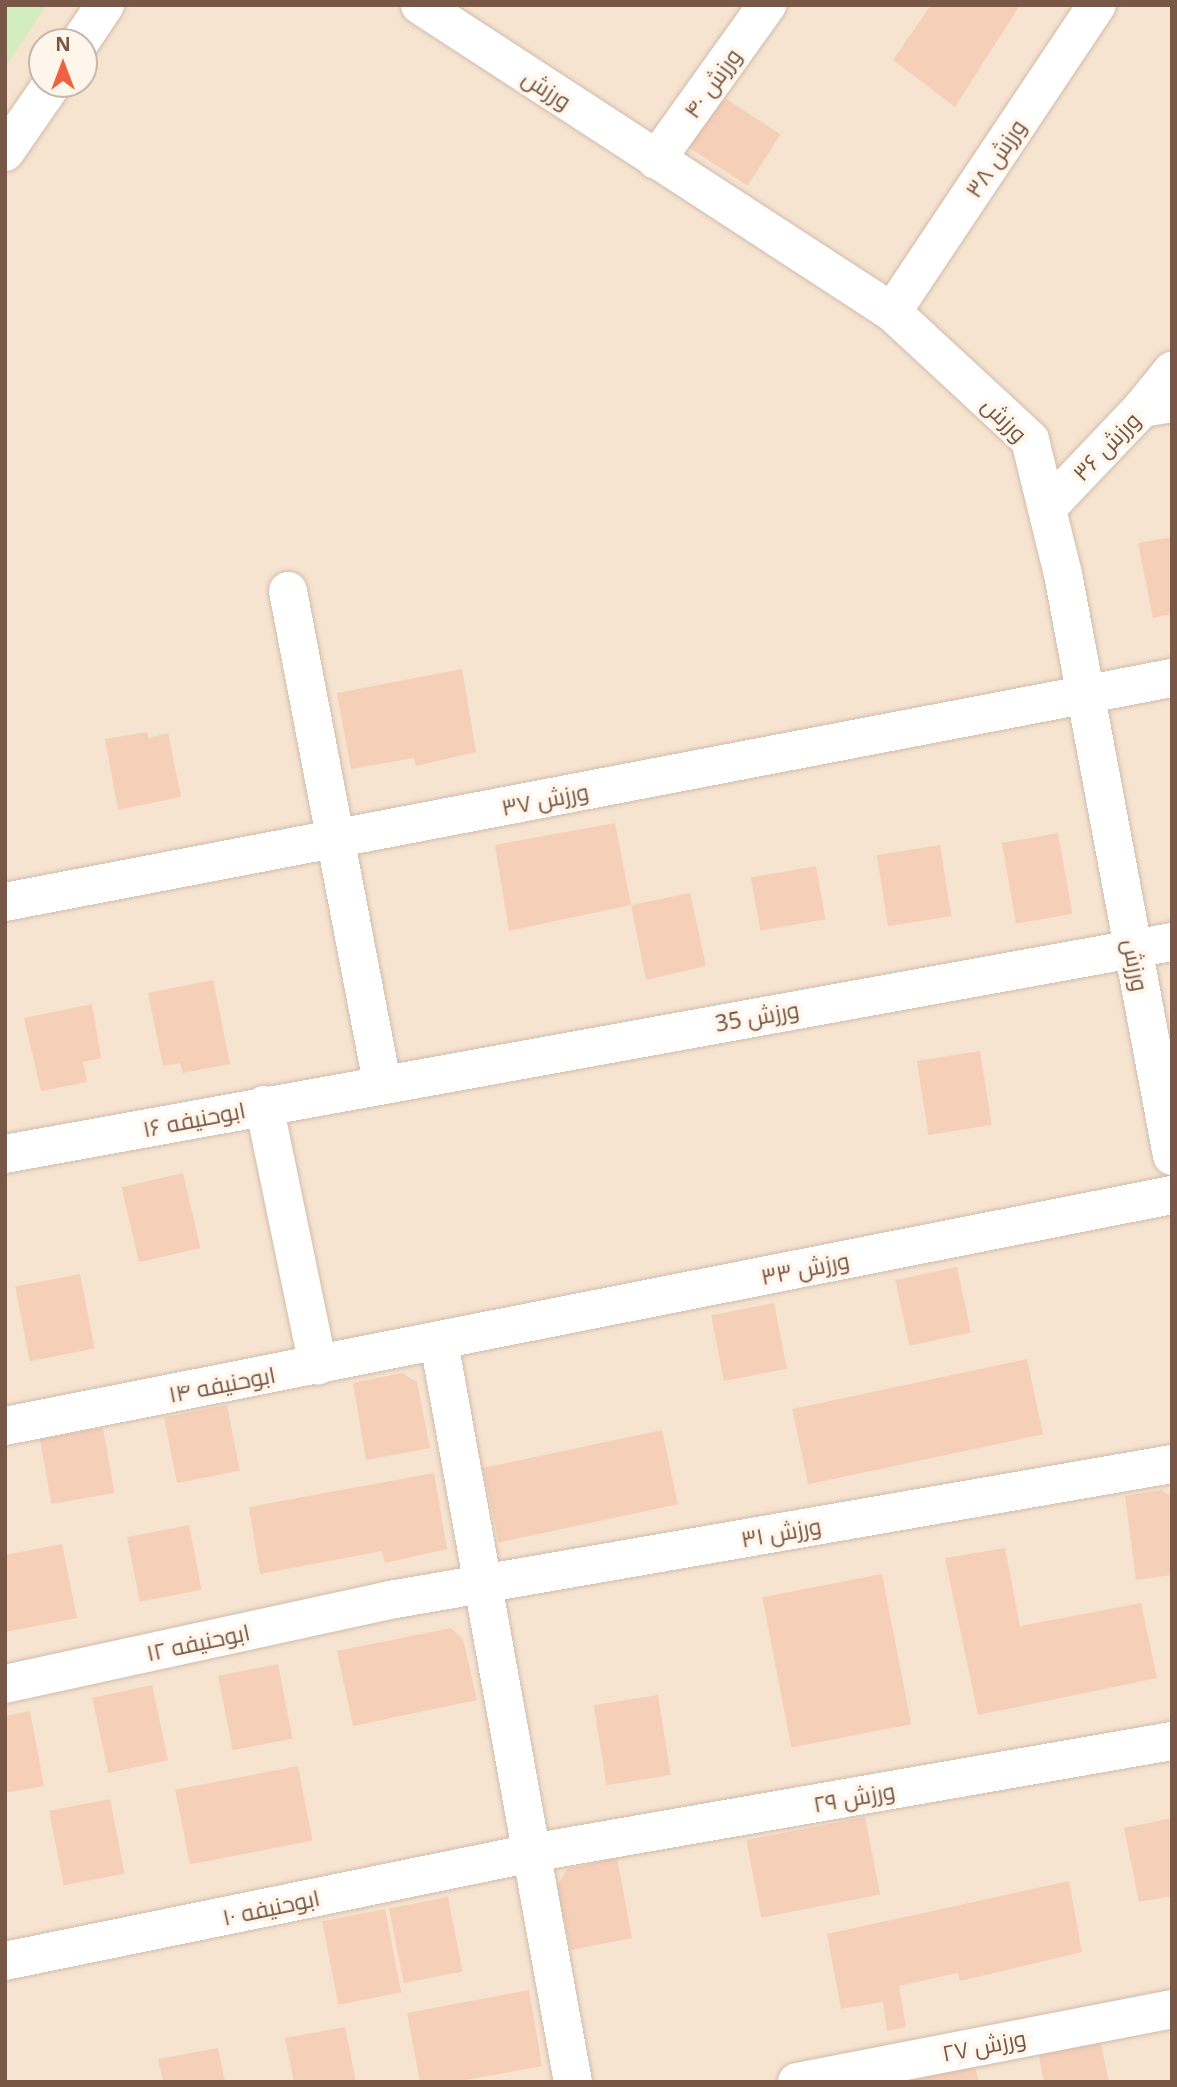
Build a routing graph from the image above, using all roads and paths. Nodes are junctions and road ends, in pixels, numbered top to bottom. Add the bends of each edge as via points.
1 (106, 5) edge
2 (767, 5) edge
3 (1097, 5) edge
4 (441, 11) edge
5 (90, 28) edge
6 (42, 98) edge
7 (5, 152) edge
8 (656, 160) junction
9 (892, 312) junction
10 (1172, 371) edge
11 (1157, 405) edge
12 (1049, 506) junction
13 (288, 592) dead end
14 (1172, 678) edge
15 (1085, 696) junction
16 (338, 839) junction
17 (5, 902) edge
18 (1172, 942) edge
19 (1133, 949) junction
20 (382, 1083) junction
21 (264, 1105) junction
22 (5, 1154) edge
23 (1172, 1156) edge
24 (1172, 1195) edge
25 (439, 1342) junction
26 (318, 1365) junction
27 (5, 1426) edge
28 (1172, 1464) edge
29 (482, 1584) junction
30 (390, 1600) joint
31 (5, 1684) edge
32 (1172, 1741) edge
33 (534, 1853) junction
34 (5, 1961) edge
35 (1172, 2009) edge
36 (573, 2082) edge
37 (797, 2082) edge

1 - 5 street
2 - 8 street, ورزش ۴۰
3 - 9 street, ورزش ۳۸
4 - 8 street, ورزش
6 - 7 street
8 - 9 street, ورزش
9 - 12 street, ورزش via 1030,440
10 - 11 street, ورزش ۳۶
11 - 12 street, ورزش ۳۶
12 - 15 street, ورزش
13 - 16 street
14 - 15 street, ورزش ۳۷
15 - 16 street, ورزش ۳۷
15 - 19 street, ورزش
16 - 17 street, ورزش ۳۷
16 - 20 street
18 - 19 street, ورزش 35
19 - 20 street, ورزش 35
19 - 23 street, ورزش
20 - 21 street, ابوحنیفه ۱۶
21 - 22 street, ابوحنیفه ۱۶
21 - 26 street
24 - 25 street, ورزش ۳۳
25 - 26 street, ابوحنیفه ۱۴
25 - 29 street
26 - 27 street, ابوحنیفه ۱۴
28 - 29 street, ورزش ۳۱
29 - 30 street, ورزش ۳۱
29 - 33 street
30 - 31 street, ابوحنیفه ۱۲
32 - 33 street, ورزش ۲۹
33 - 34 street, ابوحنیفه ۱۰
33 - 36 street
35 - 37 street, ورزش ۲۷

